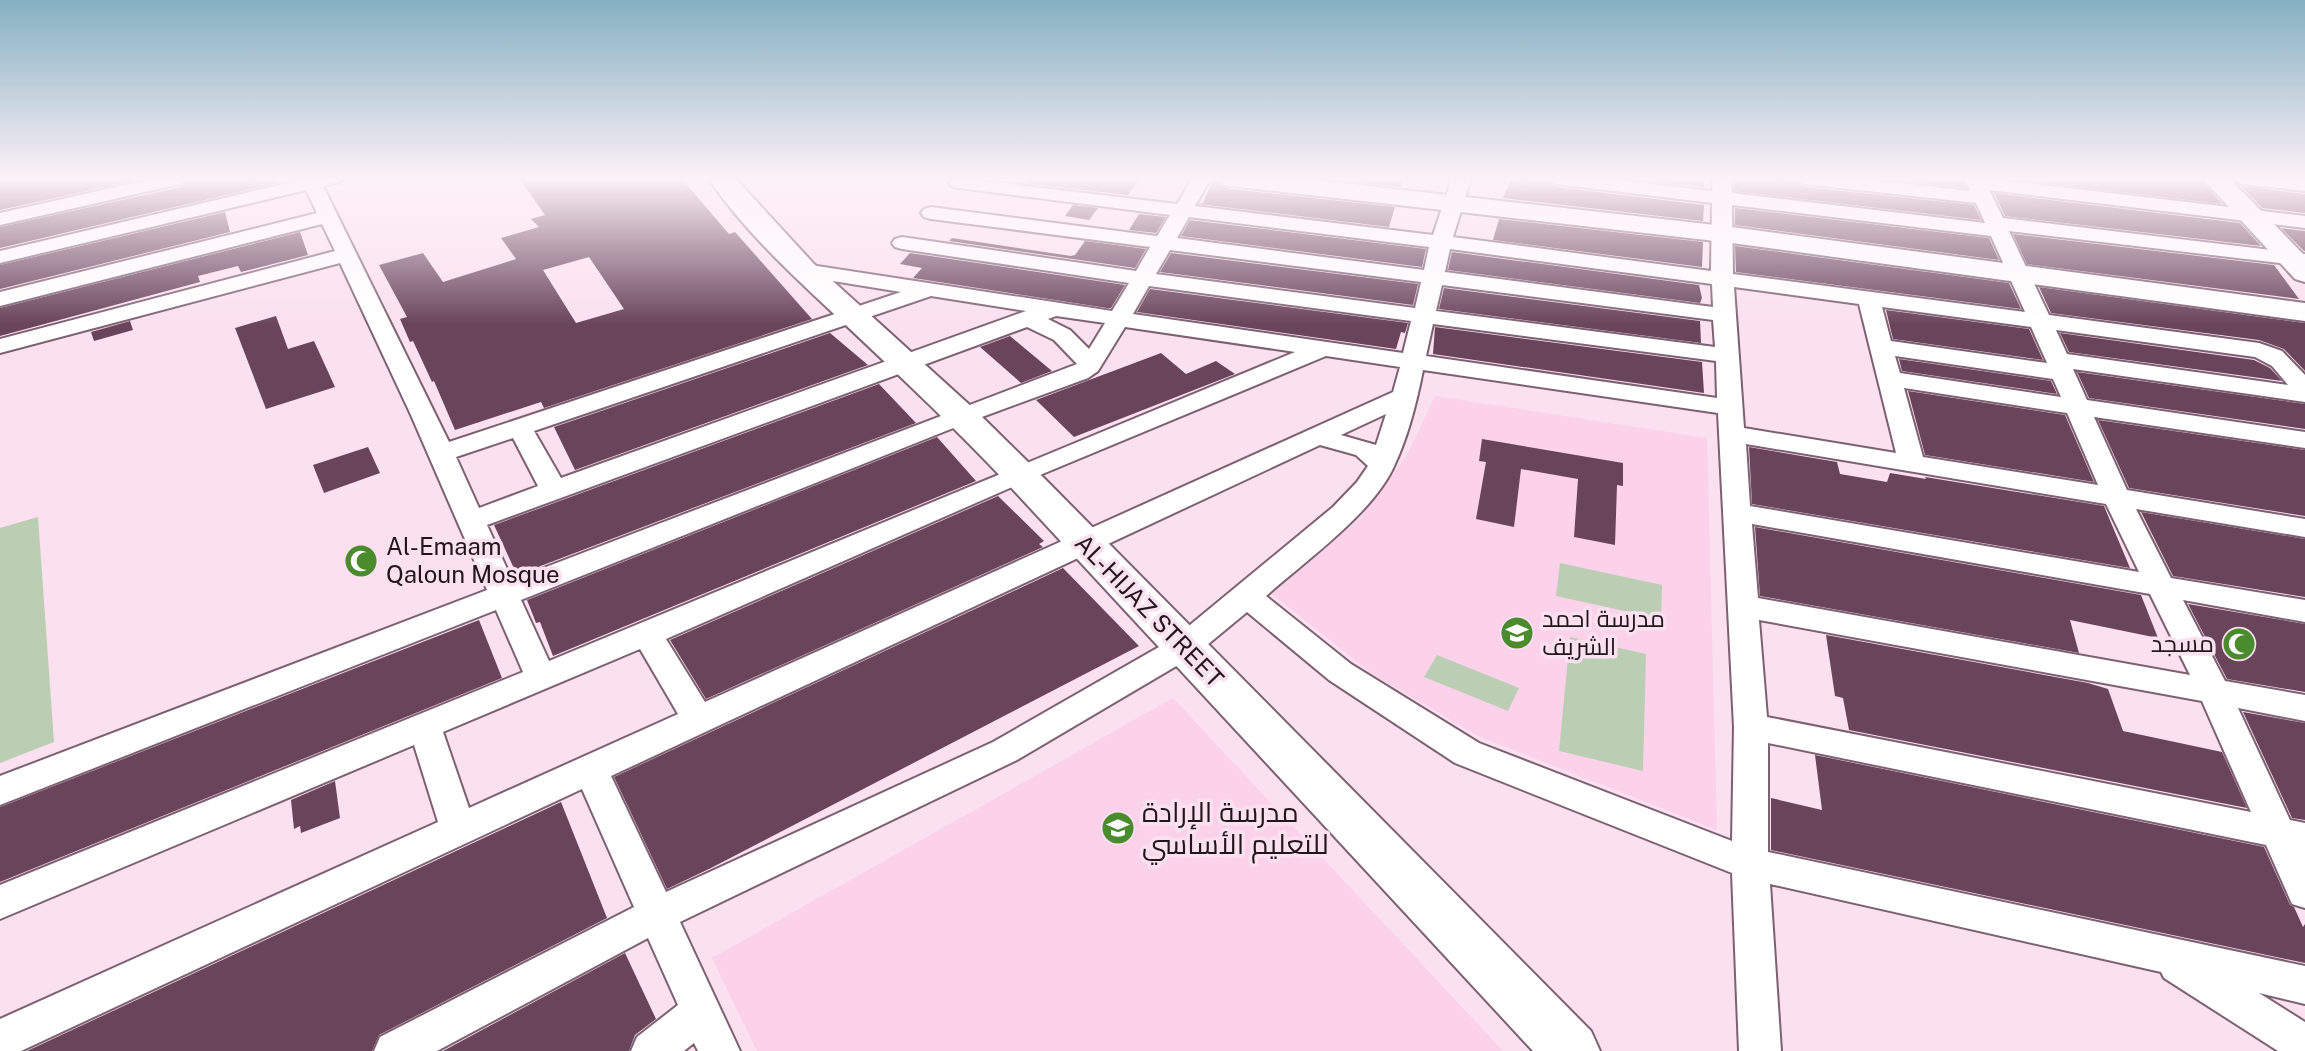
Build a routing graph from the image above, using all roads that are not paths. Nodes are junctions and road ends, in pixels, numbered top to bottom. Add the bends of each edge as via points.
1 (123, 227) edge
2 (284, 227) edge
3 (334, 227) edge
4 (762, 227) edge
5 (917, 227) edge
6 (1037, 227) edge
7 (1175, 227) edge
8 (1313, 227) edge
9 (1446, 227) edge
10 (1681, 227) edge
11 (1724, 227) edge
12 (1997, 227) edge
13 (2114, 227) edge
14 (2263, 227) edge
15 (1724, 234) junction
16 (1441, 242) junction
17 (902, 243) junction
18 (1164, 244) junction
19 (348, 254) junction
20 (0, 257) edge
21 (2300, 263) edge
22 (2017, 271) junction
23 (1433, 278) junction
24 (1722, 278) junction
25 (1144, 279) junction
26 (928, 290) junction
27 (861, 297) junction
28 (1868, 297) junction
29 (0, 299) edge
30 (1054, 309) junction
31 (2305, 312) edge
32 (1426, 315) junction
33 (1725, 315) junction
34 (1024, 319) junction
35 (1120, 319) junction
36 (2040, 320) junction
37 (0, 346) edge
38 (1882, 347) junction
39 (1322, 349) junction
40 (1728, 356) junction
41 (1412, 362) junction
42 (906, 364) junction
43 (1090, 366) junction
44 (2060, 367) junction
45 (1890, 379) junction
46 (2305, 393) edge
47 (1404, 396) junction
48 (2077, 406) junction
49 (962, 416) junction
50 (1733, 421) junction
51 (519, 426) junction
52 (1317, 436) junction
53 (2305, 440) edge
54 (442, 453) junction
55 (1911, 461) junction
56 (1382, 465) junction
57 (1019, 474) junction
58 (554, 490) junction
59 (2116, 496) junction
60 (1738, 513) junction
61 (472, 520) junction
62 (2305, 528) edge
63 (1084, 542) junction
64 (2161, 585) junction
65 (506, 595) junction
66 (1247, 596) junction
67 (1743, 606) junction
68 (2305, 611) edge
69 (648, 634) junction
70 (1184, 647) junction
71 (541, 678) junction
72 (2213, 690) junction
73 (2305, 708) edge
74 (698, 719) junction
75 (425, 727) junction
76 (1751, 727) junction
77 (591, 770) junction
78 (0, 791) edge
79 (458, 830) junction
80 (2290, 835) edge
81 (1750, 864) junction
82 (2305, 892) edge
83 (0, 902) edge
84 (656, 915) junction
85 (2164, 956) junction
86 (2305, 985) edge
87 (701, 1012) junction
88 (0, 1040) edge
89 (2305, 1045) edge
90 (395, 1051) edge
91 (652, 1051) edge
92 (719, 1051) edge
93 (1571, 1051) edge
94 (1760, 1051) edge

1 - 20 street
2 - 29 street
3 - 19 street
4 - 27 main road, AL-HIJAZ STREET via 804,270
5 - 17 street
6 - 18 street
7 - 18 street
8 - 16 street
9 - 16 street
10 - 15 main road
11 - 15 street
12 - 22 street
13 - 21 street
14 - 21 main road
15 - 22 main road
15 - 24 street
16 - 23 street
16 - 24 street
17 - 25 street
17 - 27 street
18 - 23 street
18 - 25 street
19 - 37 street
19 - 54 street
22 - 31 main road
22 - 36 street
23 - 32 street
23 - 33 street
24 - 28 street
24 - 33 street
25 - 32 street
25 - 35 street
26 - 27 street
26 - 27 street
26 - 30 street
27 - 42 main road, AL-HIJAZ STREET
27 - 51 street
28 - 36 street
28 - 38 street
30 - 34 street
30 - 35 street
32 - 40 street
32 - 41 street
33 - 40 street
34 - 42 street
34 - 43 street via 1046,324 1075,345
35 - 39 street
35 - 43 street
36 - 44 street
36 - 46 street via 2270,353 2282,360
38 - 44 street
38 - 45 street
39 - 41 street
39 - 57 street
40 - 50 street
41 - 47 street
41 - 50 street
42 - 49 main road, AL-HIJAZ STREET
42 - 58 street
43 - 49 street
44 - 46 street
44 - 48 street
45 - 48 street
45 - 55 street
47 - 52 street
47 - 56 street
48 - 53 street
48 - 59 street
49 - 57 main road, AL-HIJAZ STREET
49 - 65 street
50 - 55 street
50 - 60 street
51 - 54 street
51 - 58 street
52 - 56 street via 1365,449
52 - 63 street
54 - 61 street
55 - 59 street
56 - 66 street via 1343,513
57 - 63 main road, AL-HIJAZ STREET
57 - 69 street
58 - 61 street
59 - 62 street
59 - 64 street
60 - 64 street
60 - 67 street
61 - 65 street
63 - 70 main road, AL-HIJAZ STREET
63 - 74 street
64 - 68 street
64 - 72 street
65 - 71 street
65 - 78 street
66 - 70 street
66 - 81 street via 1340,672 1467,753
67 - 72 street
67 - 76 street
69 - 71 street
69 - 74 street
70 - 84 street via 1005,751
70 - 93 main road, AL-HIJAZ STREET
71 - 75 street
72 - 73 street
72 - 80 street
74 - 77 street
75 - 79 street
75 - 83 street
76 - 80 street
76 - 81 street
77 - 79 street
77 - 84 street
79 - 88 street
80 - 82 street
81 - 85 street
81 - 94 street
84 - 87 street
84 - 90 street
85 - 86 street
85 - 89 street
87 - 91 street
87 - 92 street

